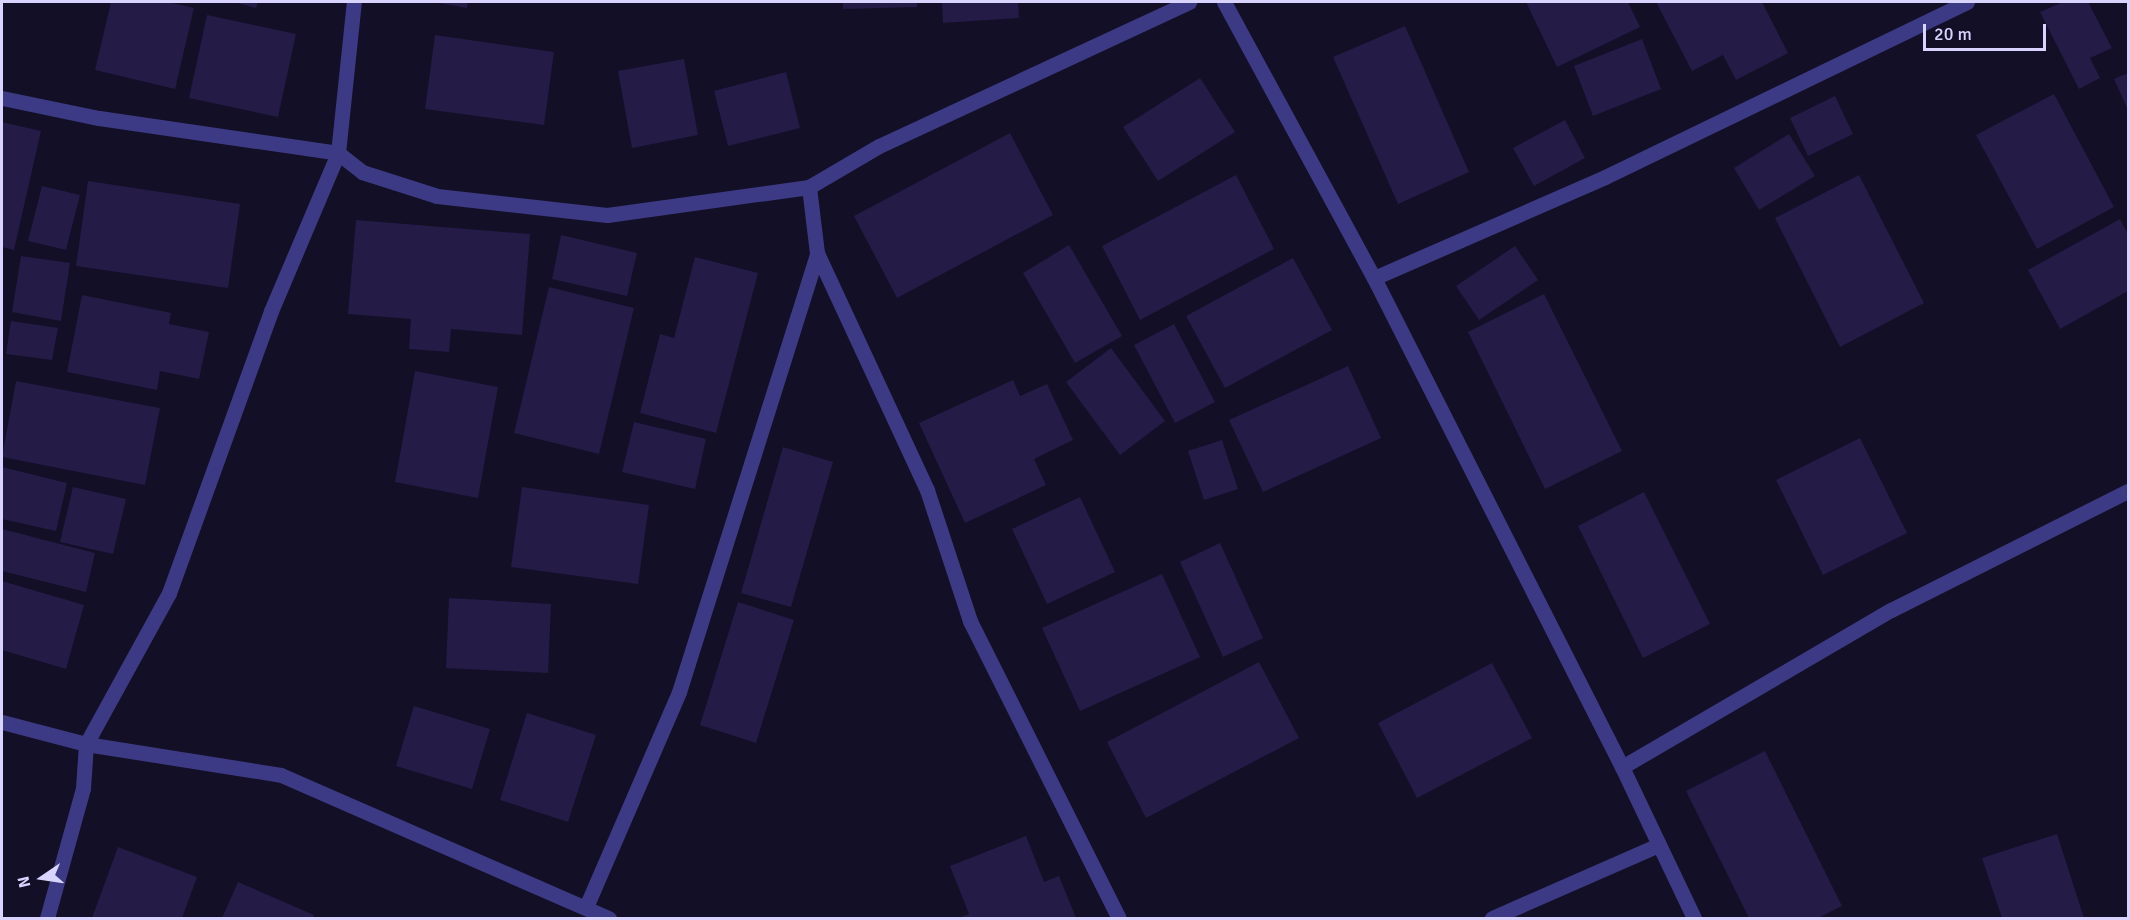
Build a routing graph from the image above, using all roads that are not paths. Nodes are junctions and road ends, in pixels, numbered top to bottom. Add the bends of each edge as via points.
1 (354, 2) edge
2 (1189, 2) edge
3 (1224, 2) edge
4 (1967, 2) edge
5 (2, 98) edge
6 (338, 153) junction
7 (809, 187) junction
8 (817, 253) junction
9 (1374, 278) junction
10 (2128, 491) edge
11 (2, 722) edge
12 (86, 744) junction
13 (1622, 767) junction
14 (1656, 846) junction
15 (586, 906) junction
16 (47, 918) edge
17 (609, 918) edge
18 (1119, 918) edge
19 (1492, 918) edge
20 (1694, 918) edge

1 - 6 street
2 - 7 street via 879,146
3 - 9 street
4 - 9 street via 1605,177
5 - 6 street via 99,118
6 - 7 street via 362,172 437,196 607,215
6 - 12 street via 271,311 169,593
7 - 8 street
8 - 15 street via 680,692
8 - 18 street via 927,490 970,621
9 - 13 street
10 - 13 street via 1891,610
11 - 12 street
12 - 15 street via 281,775
12 - 16 street via 83,788
13 - 14 street
14 - 19 street
14 - 20 street
15 - 17 street

